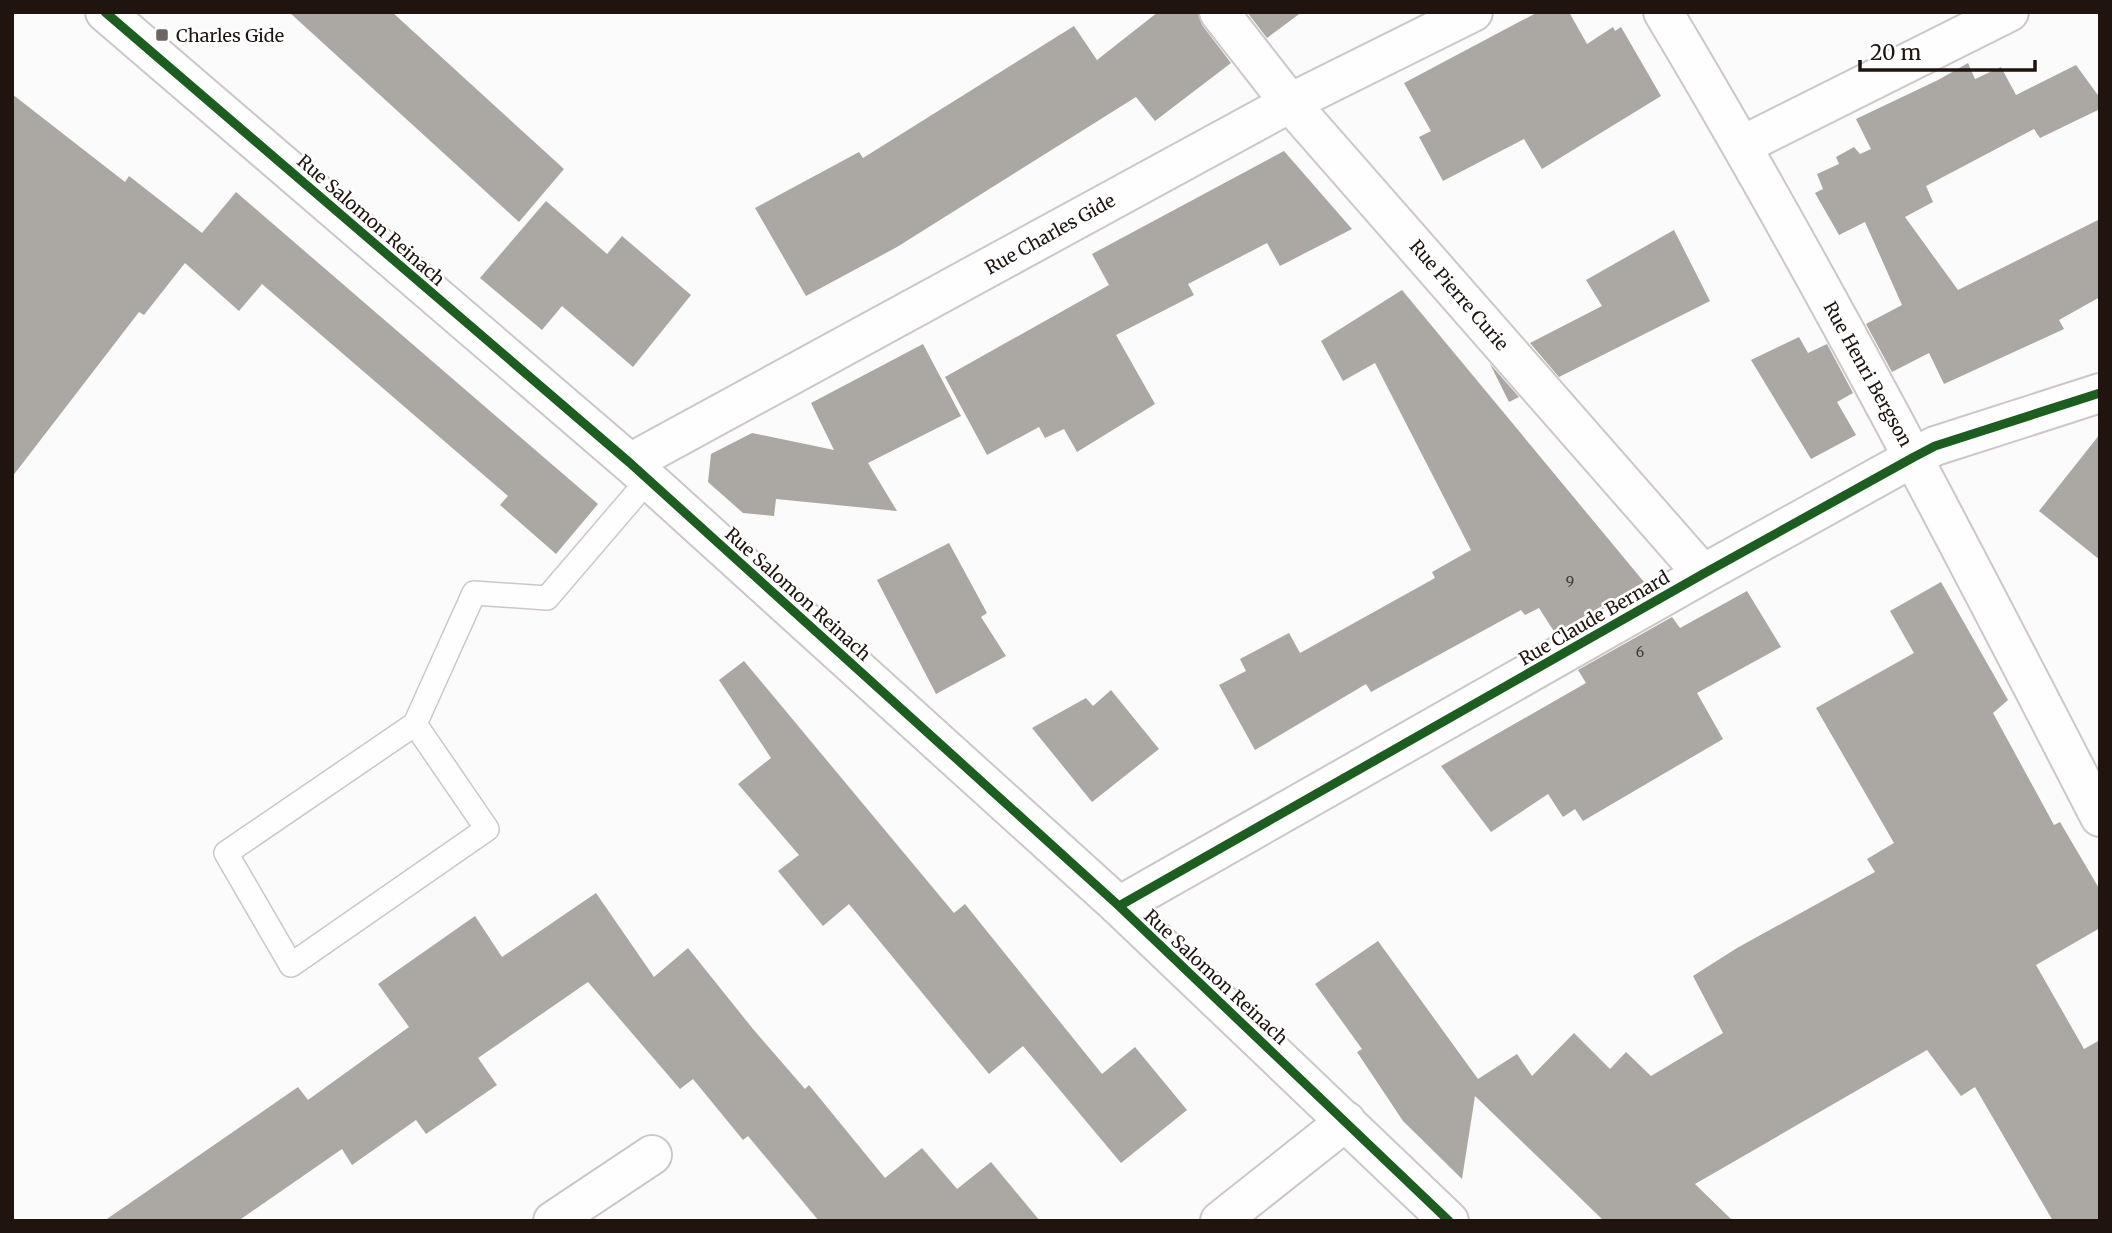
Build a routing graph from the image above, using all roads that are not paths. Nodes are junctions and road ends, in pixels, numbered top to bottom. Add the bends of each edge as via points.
1 (105, 12) edge
2 (1219, 12) edge
3 (1474, 12) edge
4 (1663, 12) edge
5 (2009, 12) edge
6 (1290, 103) junction
7 (1743, 145) junction
8 (2100, 393) edge
9 (1914, 457) junction
10 (639, 471) junction
11 (1703, 574) junction
12 (415, 724) junction
13 (2100, 817) edge
14 (1119, 906) junction
15 (1346, 1121) junction
16 (652, 1155) dead end
17 (553, 1221) edge
18 (1220, 1221) edge
19 (1449, 1221) edge

1 - 10 street, Rue Salomon Reinach
2 - 6 street, Rue Pierre Curie
3 - 6 street, Rue Charles Gide
4 - 7 street, Rue Henri Bergson
5 - 7 street
6 - 10 street, Rue Charles Gide
6 - 11 street, Rue Pierre Curie
7 - 9 street, Rue Henri Bergson
8 - 9 street, Rue Claude Bernard via 1935,446
9 - 11 street, Rue Claude Bernard
9 - 13 street, Rue Henri Bergson
10 - 12 lane via 547,598 474,593
10 - 14 street, Rue Salomon Reinach
11 - 14 street, Rue Claude Bernard
12 - 12 lane via 226,853 291,965 487,829
14 - 15 street, Rue Salomon Reinach
15 - 18 street
15 - 19 street, Rue Salomon Reinach
16 - 17 street

